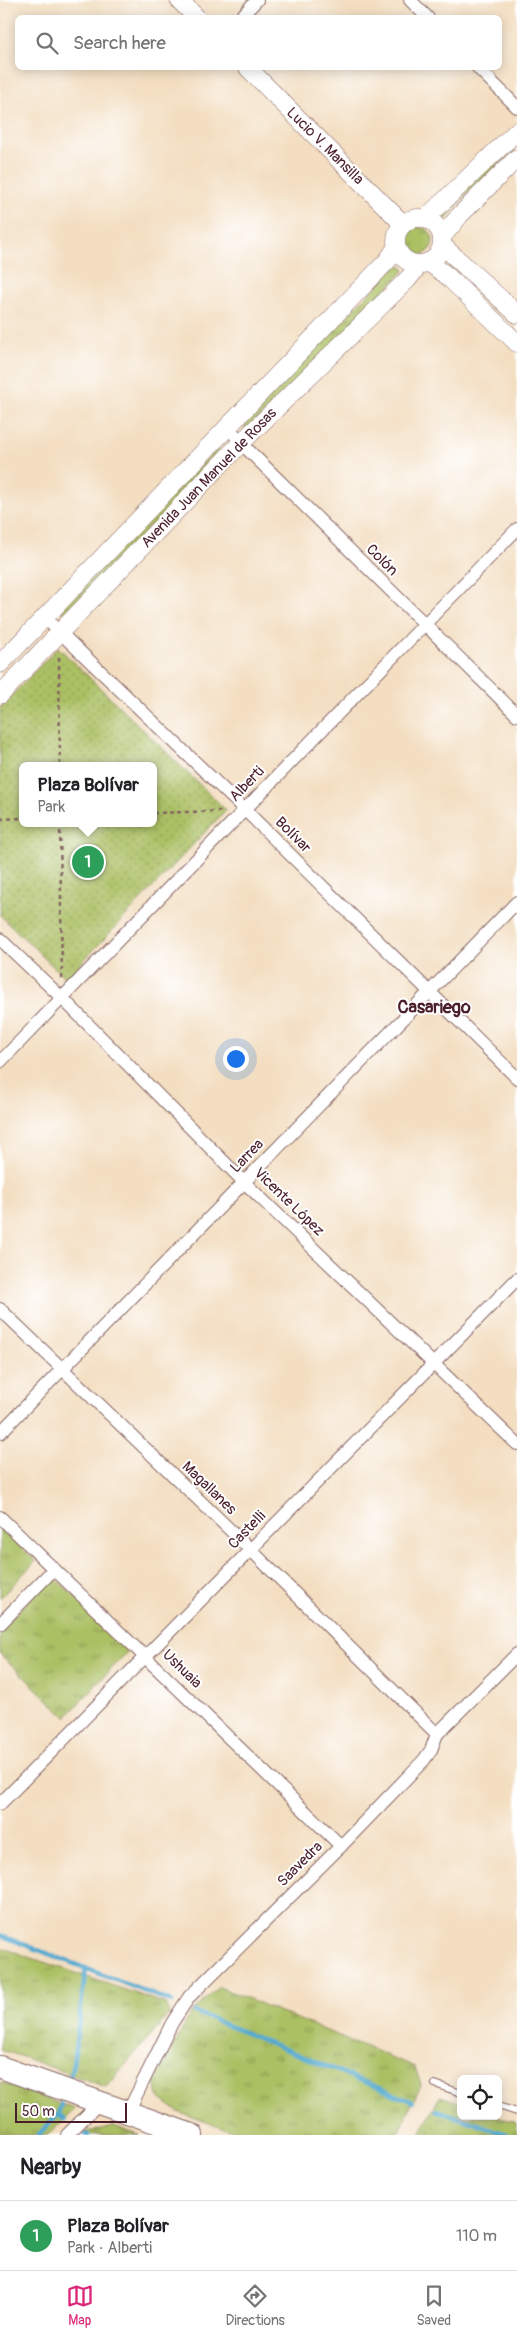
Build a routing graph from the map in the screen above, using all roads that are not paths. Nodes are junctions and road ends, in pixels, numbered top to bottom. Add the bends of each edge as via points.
1 (179, 0) edge
2 (257, 0) edge
3 (410, 0) edge
4 (194, 15) edge
5 (243, 15) edge
6 (425, 15) edge
7 (250, 70) edge
8 (480, 70) edge
9 (517, 107) edge
10 (517, 131) edge
11 (517, 158) edge
12 (426, 218) junction
13 (403, 224) junction
14 (442, 241) junction
15 (396, 248) junction
16 (424, 263) junction
17 (517, 314) edge
18 (517, 343) edge
19 (226, 426) junction
20 (242, 443) junction
21 (517, 530) edge
22 (45, 618) junction
23 (424, 625) junction
24 (58, 633) junction
25 (0, 664) edge
26 (0, 695) edge
27 (517, 715) edge
28 (245, 810) junction
29 (517, 902) edge
30 (0, 939) edge
31 (430, 992) junction
32 (62, 998) junction
33 (0, 1062) edge
34 (517, 1078) edge
35 (244, 1182) junction
36 (517, 1278) edge
37 (0, 1309) edge
38 (434, 1364) junction
39 (61, 1370) junction
40 (0, 1433) edge
41 (517, 1444) edge
42 (0, 1517) edge
43 (251, 1550) junction
44 (54, 1569) junction
45 (0, 1624) edge
46 (517, 1654) edge
47 (146, 1656) junction
48 (437, 1734) junction
49 (0, 1804) edge
50 (341, 1846) junction
51 (0, 2068) edge
52 (435, 2084) dead end
53 (457, 2092) edge
54 (100, 2102) junction
55 (502, 2107) edge
56 (128, 2112) junction
57 (517, 2112) edge
58 (67, 2135) edge
59 (192, 2135) edge

1 - 4 street
2 - 5 street
3 - 6 street
7 - 13 street, Lucio V. Mansilla
8 - 9 street
10 - 12 street
11 - 14 street via 460,214
12 - 13 street via 413,218
12 - 14 street via 434,223
13 - 15 street via 397,233
14 - 16 street via 434,258
14 - 17 street
15 - 16 street via 405,260
15 - 19 street, Avenida Juan Manuel de Rosas via 388,260
16 - 18 street via 446,275
16 - 20 street, Avenida Juan Manuel de Rosas
19 - 20 street, Colón
19 - 22 street, Avenida Juan Manuel de Rosas
20 - 23 street, Colón
20 - 24 street, Avenida Juan Manuel de Rosas
21 - 23 street, Alberti
22 - 24 street, Bolívar
22 - 25 street, Avenida Juan Manuel de Rosas
23 - 27 street, Colón
23 - 28 street, Alberti
24 - 26 street, Avenida Juan Manuel de Rosas
24 - 28 street, Bolívar
28 - 31 street, Bolívar
28 - 32 street, Alberti
29 - 31 street, Larrea
30 - 32 street, Vicente López
31 - 34 street, Bolívar
31 - 35 street, Larrea
32 - 33 street, Alberti
32 - 35 street, Vicente López
35 - 38 street, Vicente López
35 - 39 street, Larrea
36 - 38 street, Castelli
37 - 39 street, Magallanes
38 - 41 street, Vicente López
38 - 43 street, Castelli
39 - 40 street, Larrea
39 - 43 street, Magallanes
42 - 44 street, Ushuaia
43 - 47 street, Castelli
43 - 48 street, Magallanes
44 - 45 street
44 - 47 street, Ushuaia
46 - 48 street, Saavedra
47 - 49 street, Castelli
47 - 50 street, Ushuaia
48 - 50 street, Saavedra via 424,1760
50 - 56 street, Saavedra via 189,1997 172,2023
51 - 54 highway
52 - 53 lane
54 - 56 highway
54 - 58 street
55 - 57 lane
56 - 59 highway

